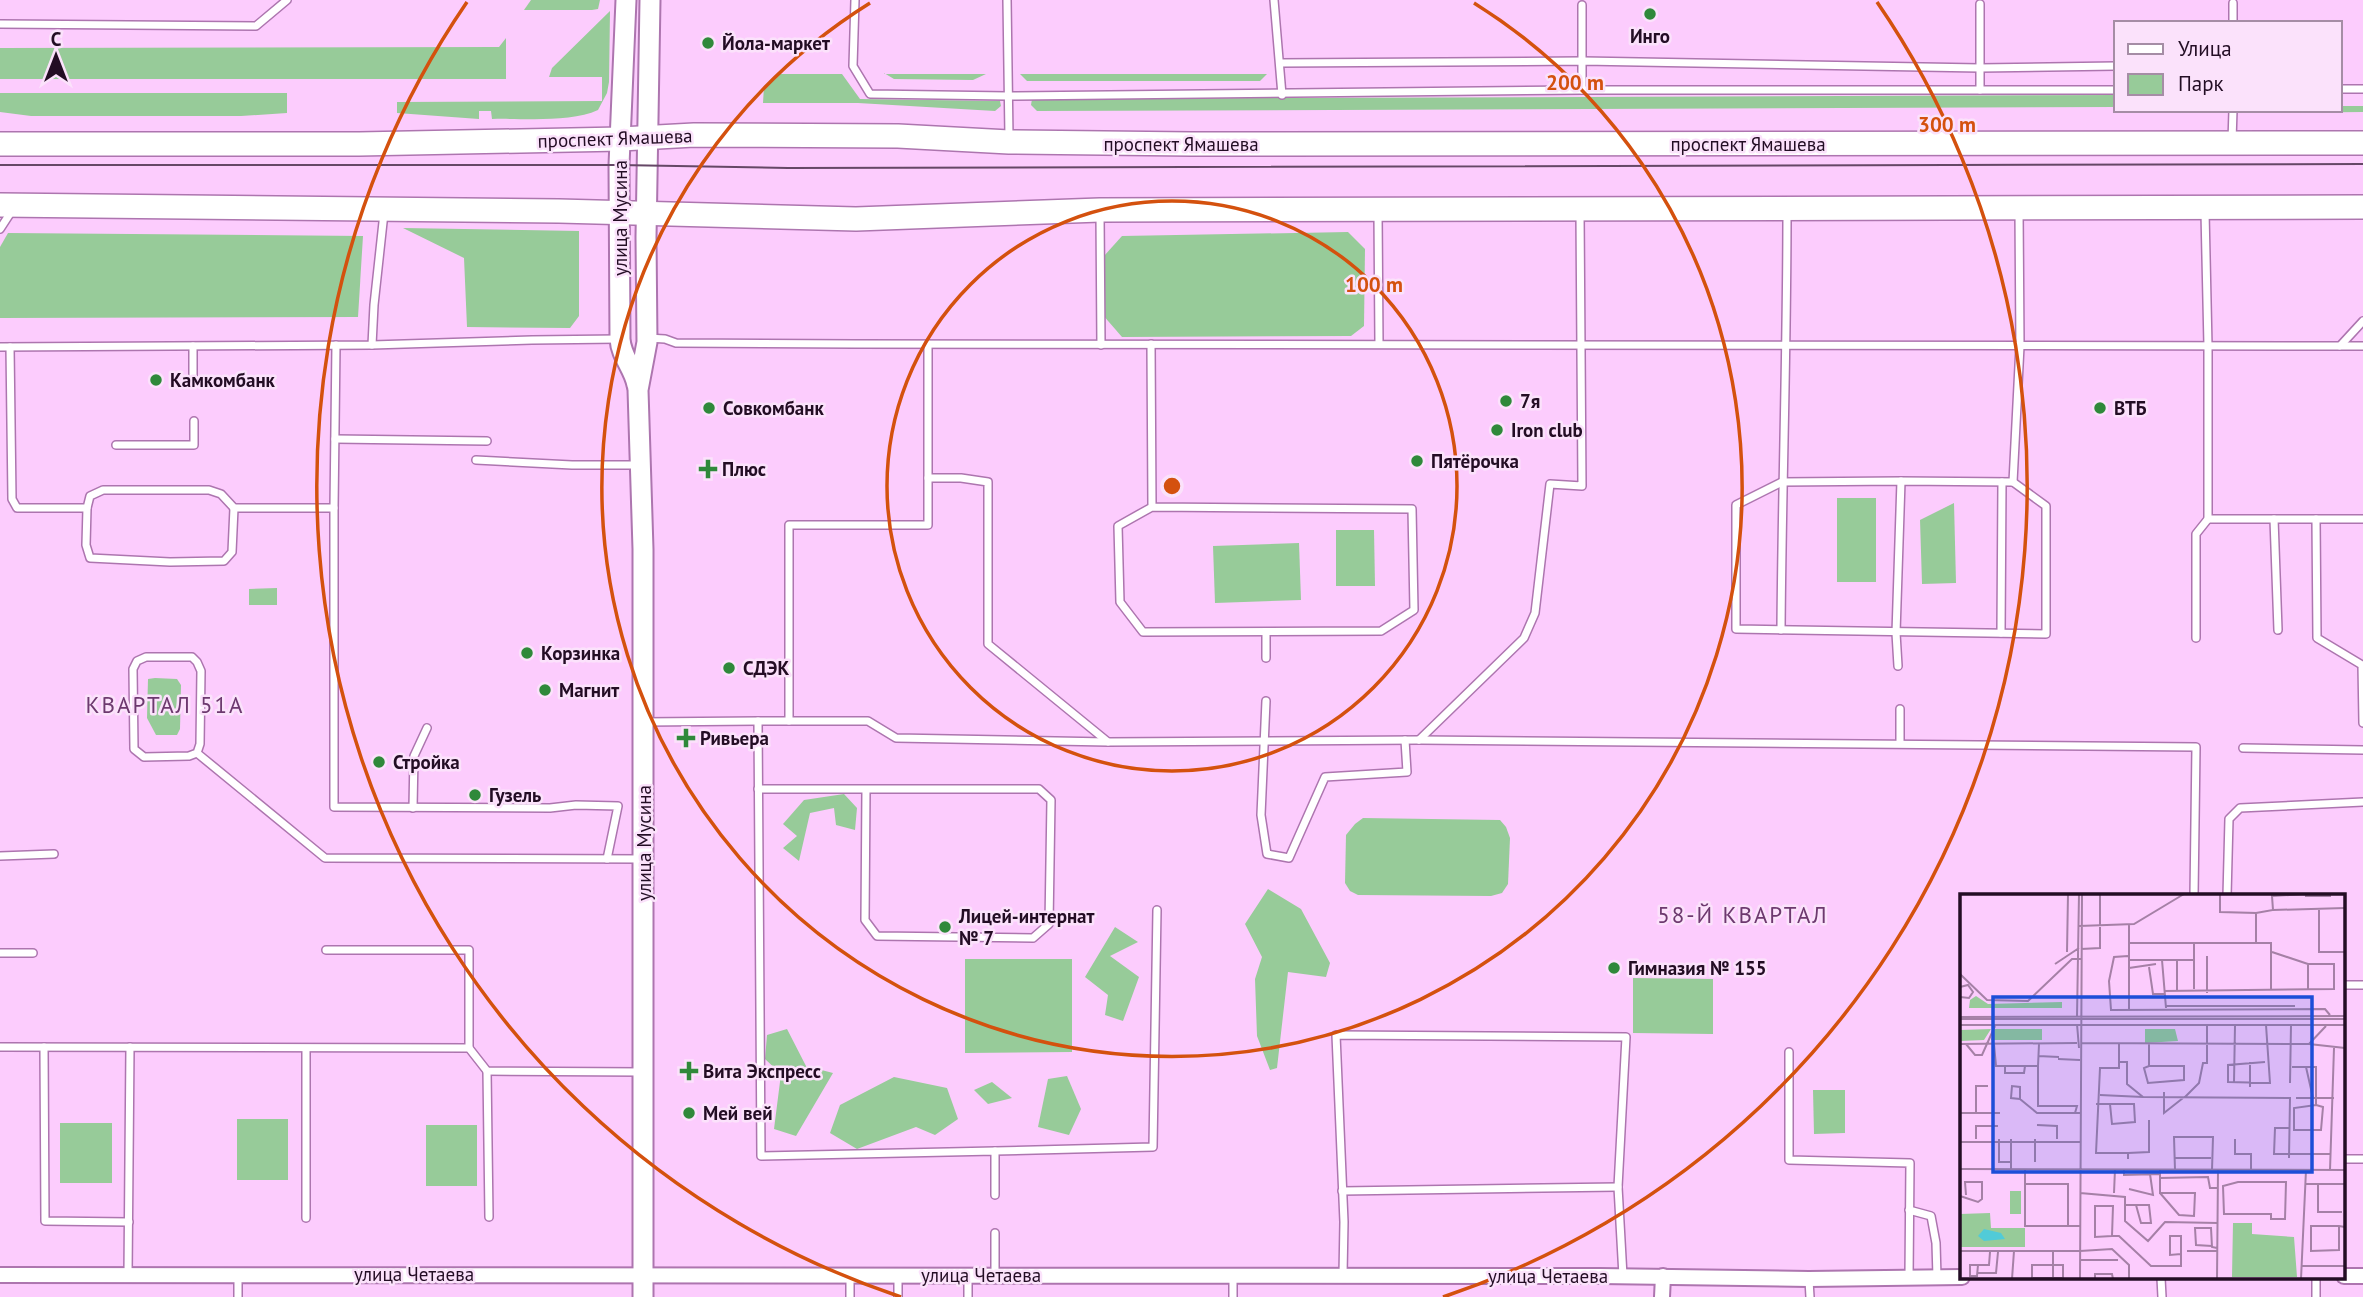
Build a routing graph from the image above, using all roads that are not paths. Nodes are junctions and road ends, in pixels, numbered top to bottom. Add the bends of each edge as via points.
1 (287, 0) edge
2 (626, 0) edge
3 (650, 0) edge
4 (855, 0) edge
5 (1007, 0) edge
6 (1274, 0) edge
7 (2232, 3) dead end
8 (1980, 4) dead end
9 (1582, 5) dead end
10 (2233, 21) edge
11 (0, 24) edge
12 (1583, 61) junction
13 (1280, 63) junction
14 (2114, 65) edge
15 (1980, 68) junction
16 (2342, 89) edge
17 (2363, 89) edge
18 (1582, 90) junction
19 (1980, 90) junction
20 (2114, 90) edge
21 (1282, 95) junction
22 (1007, 96) junction
23 (2233, 112) edge
24 (648, 138) junction
25 (621, 139) junction
26 (1009, 142) junction
27 (2363, 142) edge
28 (2232, 143) junction
29 (0, 144) edge
30 (8, 205) edge
31 (2363, 207) edge
32 (1787, 208) junction
33 (384, 209) junction
34 (1378, 209) junction
35 (1580, 209) junction
36 (2019, 209) junction
37 (2204, 209) junction
38 (1100, 210) junction
39 (619, 213) junction
40 (647, 213) junction
41 (0, 229) edge
42 (2363, 321) edge
43 (647, 338) junction
44 (620, 339) junction
45 (928, 344) junction
46 (1151, 344) junction
47 (1379, 344) junction
48 (336, 345) junction
49 (372, 345) junction
50 (1101, 345) junction
51 (1582, 345) junction
52 (1787, 345) junction
53 (193, 346) junction
54 (2020, 346) junction
55 (2208, 346) junction
56 (2340, 346) junction
57 (2363, 346) edge
58 (0, 347) edge
59 (10, 347) junction
60 (193, 376) dead end
61 (638, 390) junction
62 (194, 421) dead end
63 (335, 439) junction
64 (487, 441) dead end
65 (116, 445) dead end
66 (476, 460) dead end
67 (640, 465) junction
68 (928, 478) junction
69 (1901, 481) junction
70 (1782, 482) junction
71 (2002, 482) junction
72 (2013, 482) junction
73 (1152, 507) junction
74 (87, 508) junction
75 (234, 508) junction
76 (334, 508) junction
77 (2208, 519) junction
78 (2274, 519) junction
79 (2316, 519) junction
80 (2363, 519) edge
81 (1781, 630) junction
82 (2278, 630) dead end
83 (1266, 633) junction
84 (1896, 633) junction
85 (2001, 633) junction
86 (2196, 638) dead end
87 (1266, 658) dead end
88 (1898, 666) dead end
89 (1266, 701) dead end
90 (1900, 709) dead end
91 (758, 721) junction
92 (789, 721) junction
93 (644, 722) junction
94 (2363, 723) edge
95 (427, 728) dead end
96 (1405, 740) junction
97 (1419, 740) junction
98 (1266, 741) junction
99 (1108, 742) junction
100 (1899, 743) junction
101 (2243, 748) dead end
102 (2363, 750) edge
103 (197, 753) junction
104 (758, 789) junction
105 (866, 789) junction
106 (2363, 802) edge
107 (413, 807) junction
108 (54, 855) dead end
109 (0, 856) edge
110 (607, 859) junction
111 (644, 859) junction
112 (2194, 894) edge
113 (2227, 894) edge
114 (1157, 910) dead end
115 (326, 950) dead end
116 (0, 953) edge
117 (33, 953) dead end
118 (0, 1047) edge
119 (44, 1047) junction
120 (130, 1047) junction
121 (469, 1048) junction
122 (306, 1049) junction
123 (1789, 1052) dead end
124 (487, 1072) junction
125 (643, 1072) junction
126 (995, 1151) junction
127 (1618, 1187) junction
128 (1342, 1191) junction
129 (995, 1195) dead end
130 (1909, 1210) junction
131 (489, 1217) dead end
132 (306, 1218) dead end
133 (128, 1222) junction
134 (995, 1233) dead end
135 (128, 1274) junction
136 (0, 1275) edge
137 (239, 1275) junction
138 (643, 1275) junction
139 (850, 1275) junction
140 (898, 1275) junction
141 (968, 1276) junction
142 (995, 1276) junction
143 (1233, 1276) junction
144 (1343, 1276) junction
145 (1623, 1276) junction
146 (1663, 1276) junction
147 (1909, 1277) junction
148 (1937, 1277) junction
149 (1960, 1277) edge
150 (1809, 1279) junction
151 (238, 1297) edge
152 (643, 1297) edge
153 (850, 1297) edge
154 (898, 1297) edge
155 (968, 1297) edge
156 (1233, 1297) edge
157 (1662, 1297) edge
158 (1810, 1297) edge

1 - 11 lane via 256,26
2 - 25 street, улица Мусина
3 - 24 street, улица Мусина
4 - 22 lane via 853,66 870,94
5 - 22 lane
6 - 13 lane
7 - 10 lane
8 - 15 lane
9 - 12 lane
12 - 13 lane
12 - 15 lane
12 - 18 lane
13 - 21 lane
14 - 15 lane
15 - 19 lane
16 - 17 lane
18 - 19 lane
18 - 21 lane
19 - 20 lane
21 - 22 lane
22 - 26 lane
23 - 28 lane
24 - 25 main road, проспект Ямашева
24 - 26 main road, проспект Ямашева via 898,136
24 - 40 street, улица Мусина
25 - 29 main road, проспект Ямашева
25 - 39 street, улица Мусина
26 - 28 main road, проспект Ямашева
27 - 28 main road, проспект Ямашева
30 - 33 main road
30 - 41 lane
31 - 37 main road
32 - 35 main road
32 - 36 main road
32 - 52 lane
33 - 39 main road
33 - 49 lane
34 - 35 main road
34 - 38 main road
34 - 47 lane
35 - 51 lane
36 - 37 main road
36 - 54 lane
37 - 55 lane
38 - 40 main road via 856,219
38 - 50 lane
39 - 40 main road
39 - 44 street, улица Мусина
40 - 43 street, улица Мусина
42 - 56 lane
43 - 45 lane via 676,344
43 - 61 street, улица Мусина
44 - 49 lane
44 - 61 street, улица Мусина
45 - 50 lane
45 - 68 lane
46 - 47 lane
46 - 50 lane
46 - 73 lane
47 - 51 lane
48 - 49 lane
48 - 53 lane
48 - 63 lane
51 - 52 lane
51 - 97 lane via 1582,486 1550,484 1535,613 1524,638
52 - 54 lane
52 - 70 lane
53 - 59 lane
53 - 60 lane
54 - 55 lane
54 - 72 lane
55 - 56 lane
55 - 77 lane
56 - 57 lane
58 - 59 lane
59 - 74 lane via 14,506
61 - 67 street, улица Мусина
62 - 65 lane via 194,445
63 - 64 lane
63 - 76 lane
66 - 67 lane
67 - 93 street, улица Мусина
68 - 92 lane via 928,525 789,525
68 - 99 lane via 988,482 988,643
69 - 70 lane
69 - 71 lane
69 - 84 lane
70 - 81 lane
70 - 81 lane via 1736,505 1736,629
71 - 72 lane
71 - 85 lane
72 - 85 lane via 2046,506 2046,634
73 - 83 lane via 1118,526 1120,602 1143,632
73 - 83 lane via 1412,509 1414,610 1381,631
74 - 75 lane via 90,496 103,490 209,490 221,494
74 - 75 lane via 90,558 170,562 229,558
75 - 76 lane
76 - 107 lane via 334,807
77 - 78 lane
77 - 86 lane via 2196,534
78 - 79 lane
78 - 82 lane
79 - 80 lane
79 - 94 lane via 2317,638 2362,665
81 - 84 lane
83 - 87 lane
84 - 85 lane
84 - 88 lane
89 - 98 lane
90 - 100 lane
91 - 92 lane
91 - 93 lane
91 - 104 lane
92 - 99 lane via 868,721 896,738
93 - 111 street, улица Мусина
95 - 107 lane via 414,756
96 - 97 lane
96 - 98 lane
96 - 98 lane via 1407,772 1325,777 1289,858 1267,854 1261,815
97 - 100 lane
98 - 99 lane
100 - 112 lane via 2196,747
101 - 102 lane
103 - 103 lane via 201,671 197,662 192,657 136,661 134,750 144,757
103 - 110 lane via 325,858
104 - 105 lane
104 - 126 lane via 761,1156
105 - 105 lane via 1039,789 1051,800 1049,924 1033,938 877,936 865,920
106 - 113 lane via 2240,808 2229,819
107 - 110 lane via 618,806
108 - 109 lane
110 - 111 lane
111 - 125 street, улица Мусина
114 - 126 lane via 1153,1147
115 - 121 lane via 469,950
116 - 117 lane
118 - 119 lane
119 - 120 lane
119 - 133 lane via 45,1221
120 - 122 lane
120 - 133 lane
121 - 122 lane
121 - 124 lane
122 - 132 lane
123 - 130 lane via 1789,1160 1910,1163
124 - 125 lane
124 - 131 lane
125 - 138 street, улица Мусина
126 - 129 lane
127 - 128 lane
127 - 128 lane via 1626,1037 1336,1035
127 - 145 lane
128 - 144 lane
130 - 147 lane
130 - 148 lane via 1931,1216
133 - 135 lane
134 - 142 lane
135 - 136 street, улица Четаева
135 - 137 street, улица Четаева
137 - 138 street, улица Четаева
137 - 151 lane
138 - 139 street, улица Четаева
138 - 152 street, улица Мусина
139 - 140 street, улица Четаева
139 - 153 lane
140 - 141 street, улица Четаева
140 - 154 lane
141 - 142 street, улица Четаева
141 - 155 lane
142 - 143 street, улица Четаева
143 - 144 street, улица Четаева
143 - 156 lane
144 - 145 street, улица Четаева
145 - 146 street, улица Четаева
146 - 150 street, улица Четаева
146 - 157 street
147 - 148 street, улица Четаева
147 - 150 street, улица Четаева
148 - 149 street, улица Четаева
150 - 158 lane

